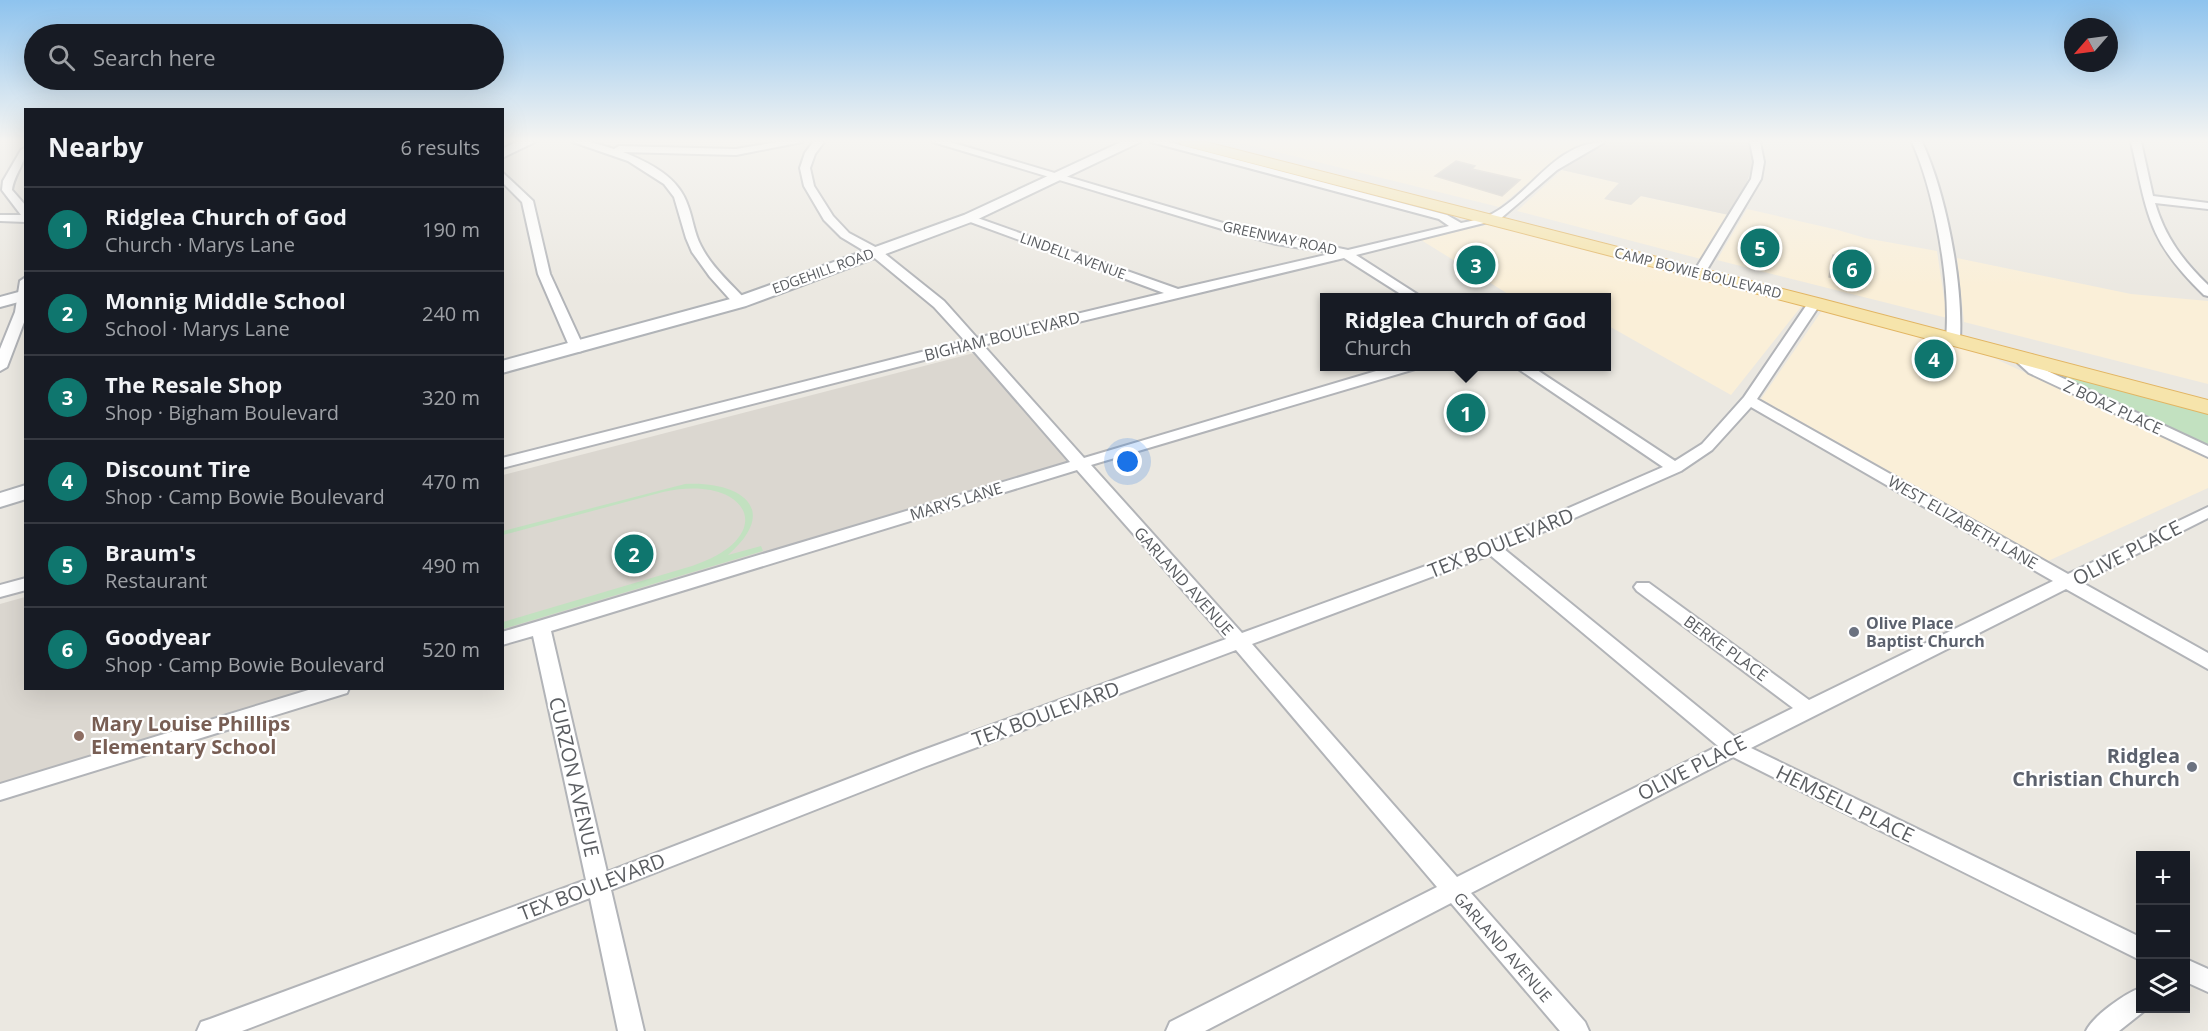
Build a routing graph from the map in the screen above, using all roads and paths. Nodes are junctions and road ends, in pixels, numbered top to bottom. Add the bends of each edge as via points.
1 (517, 190) edge
2 (673, 190) edge
3 (811, 190) edge
4 (1030, 190) edge
5 (1102, 190) edge
6 (1340, 190) edge
7 (1393, 190) edge
8 (1527, 190) edge
9 (1749, 190) edge
10 (1935, 190) edge
11 (2147, 190) edge
12 (4, 193) edge
13 (2149, 199) junction
14 (2208, 206) edge
15 (24, 212) edge
16 (1495, 217) junction
17 (0, 218) edge
18 (969, 218) junction
19 (24, 219) edge
20 (1459, 227) junction
21 (875, 252) junction
22 (1346, 253) junction
23 (1701, 269) junction
24 (2188, 274) junction
25 (2208, 276) edge
26 (24, 291) edge
27 (2208, 292) edge
28 (1177, 293) junction
29 (1411, 293) edge
30 (24, 296) edge
31 (1817, 298) junction
32 (0, 302) edge
33 (740, 302) junction
34 (1954, 333) junction
35 (1978, 333) junction
36 (974, 343) junction
37 (576, 348) junction
38 (2029, 359) junction
39 (504, 366) edge
40 (0, 367) edge
41 (1393, 371) edge
42 (1529, 371) edge
43 (2168, 381) junction
44 (2122, 383) junction
45 (2208, 392) edge
46 (1749, 400) junction
47 (2208, 401) edge
48 (2208, 407) edge
49 (2208, 452) edge
50 (504, 462) edge
51 (1081, 464) junction
52 (1675, 468) junction
53 (24, 492) edge
54 (0, 500) edge
55 (2208, 512) edge
56 (1492, 548) junction
57 (2069, 582) junction
58 (24, 585) edge
59 (1643, 587) dead end
60 (0, 591) edge
61 (541, 628) junction
62 (504, 638) edge
63 (1240, 644) junction
64 (2208, 662) edge
65 (333, 690) edge
66 (1808, 708) junction
67 (1734, 747) junction
68 (0, 792) edge
69 (598, 885) junction
70 (1453, 890) junction
71 (2136, 947) edge
72 (2190, 972) edge
73 (2208, 981) edge
74 (2136, 1003) edge
75 (210, 1031) edge
76 (631, 1031) edge
77 (1179, 1031) edge
78 (1576, 1031) edge
79 (2099, 1031) edge

1 - 37 street via 527,201 544,274
2 - 33 street via 708,268
3 - 21 street, GARLAND AVENUE via 844,235
4 - 18 street, EDGEHILL ROAD
5 - 22 street, GREENWAY ROAD via 1236,230
6 - 20 street via 1443,217
7 - 16 main road, CAMP BOWIE BOULEVARD
8 - 16 street
9 - 23 street
10 - 34 street via 1948,255
11 - 13 street
12 - 15 street
13 - 14 street
13 - 24 street via 2161,236
16 - 20 street, BIGHAM BOULEVARD
16 - 23 main road, CAMP BOWIE BOULEVARD
17 - 19 street
18 - 21 street, EDGEHILL ROAD
18 - 28 street, LINDELL AVENUE
20 - 22 street, BIGHAM BOULEVARD
21 - 33 street, EDGEHILL ROAD
21 - 36 street, GARLAND AVENUE via 929,294
22 - 28 street, BIGHAM BOULEVARD
22 - 29 street
23 - 31 main road, CAMP BOWIE BOULEVARD
24 - 25 street
24 - 27 street
26 - 32 street
28 - 36 street, BIGHAM BOULEVARD
30 - 40 street
31 - 34 main road, CAMP BOWIE BOULEVARD
31 - 46 street, TEX BOULEVARD
33 - 37 street, EDGEHILL ROAD
34 - 35 main road, CAMP BOWIE BOULEVARD
34 - 38 main road, CAMP BOWIE BOULEVARD
35 - 38 main road
35 - 43 main road, CAMP BOWIE BOULEVARD
36 - 50 street, BIGHAM BOULEVARD
36 - 51 street, GARLAND AVENUE
37 - 39 street, EDGEHILL ROAD
38 - 43 main road via 2049,356
38 - 44 main road, CAMP BOWIE BOULEVARD
38 - 49 street, Z BOAZ PLACE via 2025,363 2034,370
41 - 51 street, MARYS LANE
42 - 52 street
43 - 45 main road, CAMP BOWIE BOULEVARD
44 - 47 main road
44 - 48 main road, CAMP BOWIE BOULEVARD
46 - 52 street, TEX BOULEVARD via 1707,447
46 - 57 street, WEST ELIZABETH LANE
51 - 61 street, MARYS LANE
51 - 63 street, GARLAND AVENUE
52 - 56 street, TEX BOULEVARD
53 - 54 street
55 - 57 street, OLIVE PLACE
56 - 63 street, TEX BOULEVARD
56 - 67 street, HEMSELL PLACE
57 - 64 street, WEST ELIZABETH LANE
57 - 66 street, OLIVE PLACE
58 - 60 street
59 - 66 street, BERKE PLACE
61 - 62 street, MARYS LANE
61 - 69 street, CURZON AVENUE
63 - 69 street, TEX BOULEVARD via 917,761
63 - 70 street, GARLAND AVENUE
65 - 68 street
66 - 67 street, OLIVE PLACE
67 - 70 street, OLIVE PLACE
67 - 71 street, HEMSELL PLACE
69 - 75 street, TEX BOULEVARD
69 - 76 street, CURZON AVENUE
70 - 77 street, OLIVE PLACE
70 - 78 street, GARLAND AVENUE
72 - 73 street
74 - 79 street

